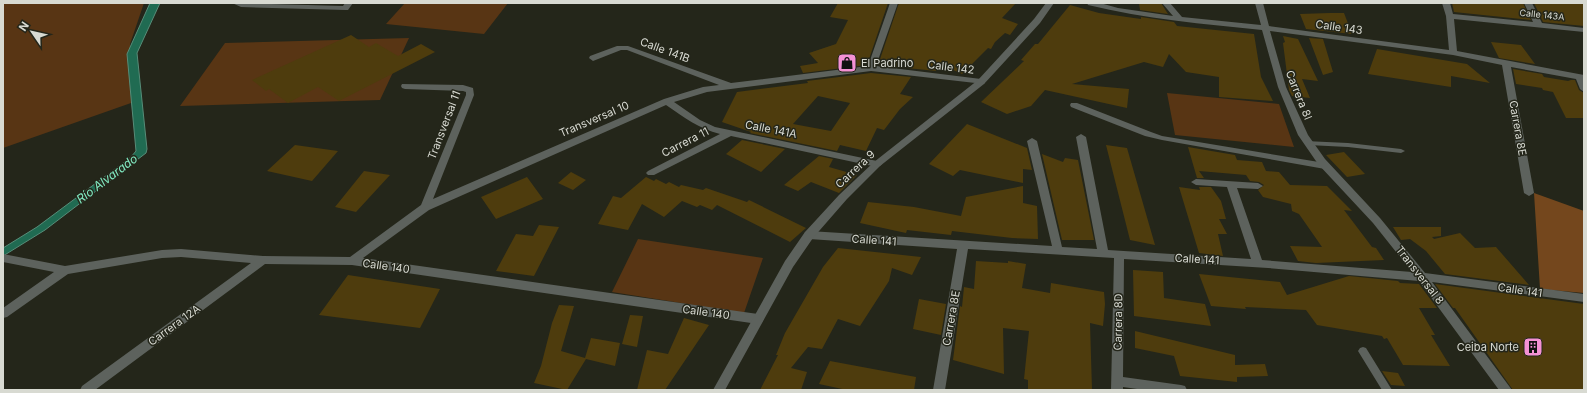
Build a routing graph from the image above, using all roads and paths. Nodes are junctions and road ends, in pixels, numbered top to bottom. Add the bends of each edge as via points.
1 (236, 3) edge
2 (894, 3) edge
3 (1050, 3) edge
4 (1091, 3) edge
5 (1166, 3) edge
6 (1259, 3) edge
7 (1446, 3) edge
8 (1528, 3) edge
9 (347, 6) edge
10 (1450, 16) junction
11 (1180, 20) junction
12 (1538, 24) junction
13 (1266, 28) junction
14 (1584, 30) edge
15 (1453, 53) junction
16 (593, 58) dead end
17 (1506, 64) junction
18 (871, 68) junction
19 (1582, 77) edge
20 (981, 82) junction
21 (730, 85) junction
22 (405, 86) dead end
23 (1584, 89) edge
24 (668, 101) junction
25 (1074, 105) dead end
26 (729, 133) junction
27 (1081, 137) dead end
28 (1032, 141) dead end
29 (1308, 143) junction
30 (1401, 151) dead end
31 (876, 164) junction
32 (1325, 166) junction
33 (651, 173) dead end
34 (1196, 182) dead end
35 (1231, 184) junction
36 (1258, 186) dead end
37 (1529, 192) dead end
38 (425, 207) junction
39 (810, 235) junction
40 (964, 246) junction
41 (1058, 251) junction
42 (1103, 254) junction
43 (1119, 255) junction
44 (8, 259) edge
45 (263, 260) junction
46 (352, 261) junction
47 (1258, 263) junction
48 (66, 270) junction
49 (1423, 277) junction
50 (1584, 298) edge
51 (3, 314) edge
52 (758, 319) junction
53 (1364, 351) dead end
54 (1117, 386) edge
55 (86, 390) edge
56 (719, 390) edge
57 (939, 390) edge
58 (1181, 390) edge
59 (1387, 390) edge
60 (1506, 390) edge

1 - 9 street
2 - 18 street
3 - 20 street, Carrera 9 via 1037,21
4 - 11 street, Calle 143
5 - 11 street
6 - 13 street, Carrera 8I
7 - 10 street
8 - 12 street
10 - 12 street, Calle 143A
10 - 15 street
11 - 13 street, Calle 143
12 - 14 street, Calle 143A
13 - 15 street, Calle 143
13 - 29 street, Carrera 8I via 1280,84
15 - 17 street, Calle 143
16 - 21 street, Calle 141B via 620,48 628,48
17 - 19 street, Calle 143
17 - 37 street, Carrera 8E
18 - 20 street, Calle 142
18 - 21 street, Transversal 10
19 - 23 street
20 - 31 street, Carrera 9
21 - 24 street, Transversal 10 via 706,89
22 - 38 street, Transversal 11 via 470,90
24 - 26 street, Calle 141A via 697,122
24 - 38 street, Transversal 10
25 - 32 lane via 1162,138
26 - 31 street, Calle 141A
26 - 33 street, Carrera 11
27 - 42 street
28 - 41 street
29 - 30 lane
29 - 32 street, Carrera 8I
31 - 39 street, Carrera 9
32 - 49 street, Transversal 8 via 1386,232
34 - 35 street
35 - 36 street
35 - 47 street
38 - 46 street, Transversal 10
39 - 40 street, Calle 141
39 - 52 street, Carrera 9 via 789,264
40 - 41 street, Calle 141
40 - 57 street, Carrera 8E
41 - 42 street, Calle 141
42 - 43 street, Calle 141
43 - 47 street, Calle 141
43 - 54 street, Carrera 8D
44 - 48 street, Calle 140
45 - 46 street, Calle 140
45 - 48 street, Calle 140 via 181,253
45 - 55 street, Carrera 12A
46 - 52 street, Calle 140
47 - 49 street, Calle 141
48 - 51 street
49 - 50 street, Calle 141
49 - 60 street, Transversal 8
52 - 56 street, Carrera 9
53 - 59 lane
54 - 58 street

